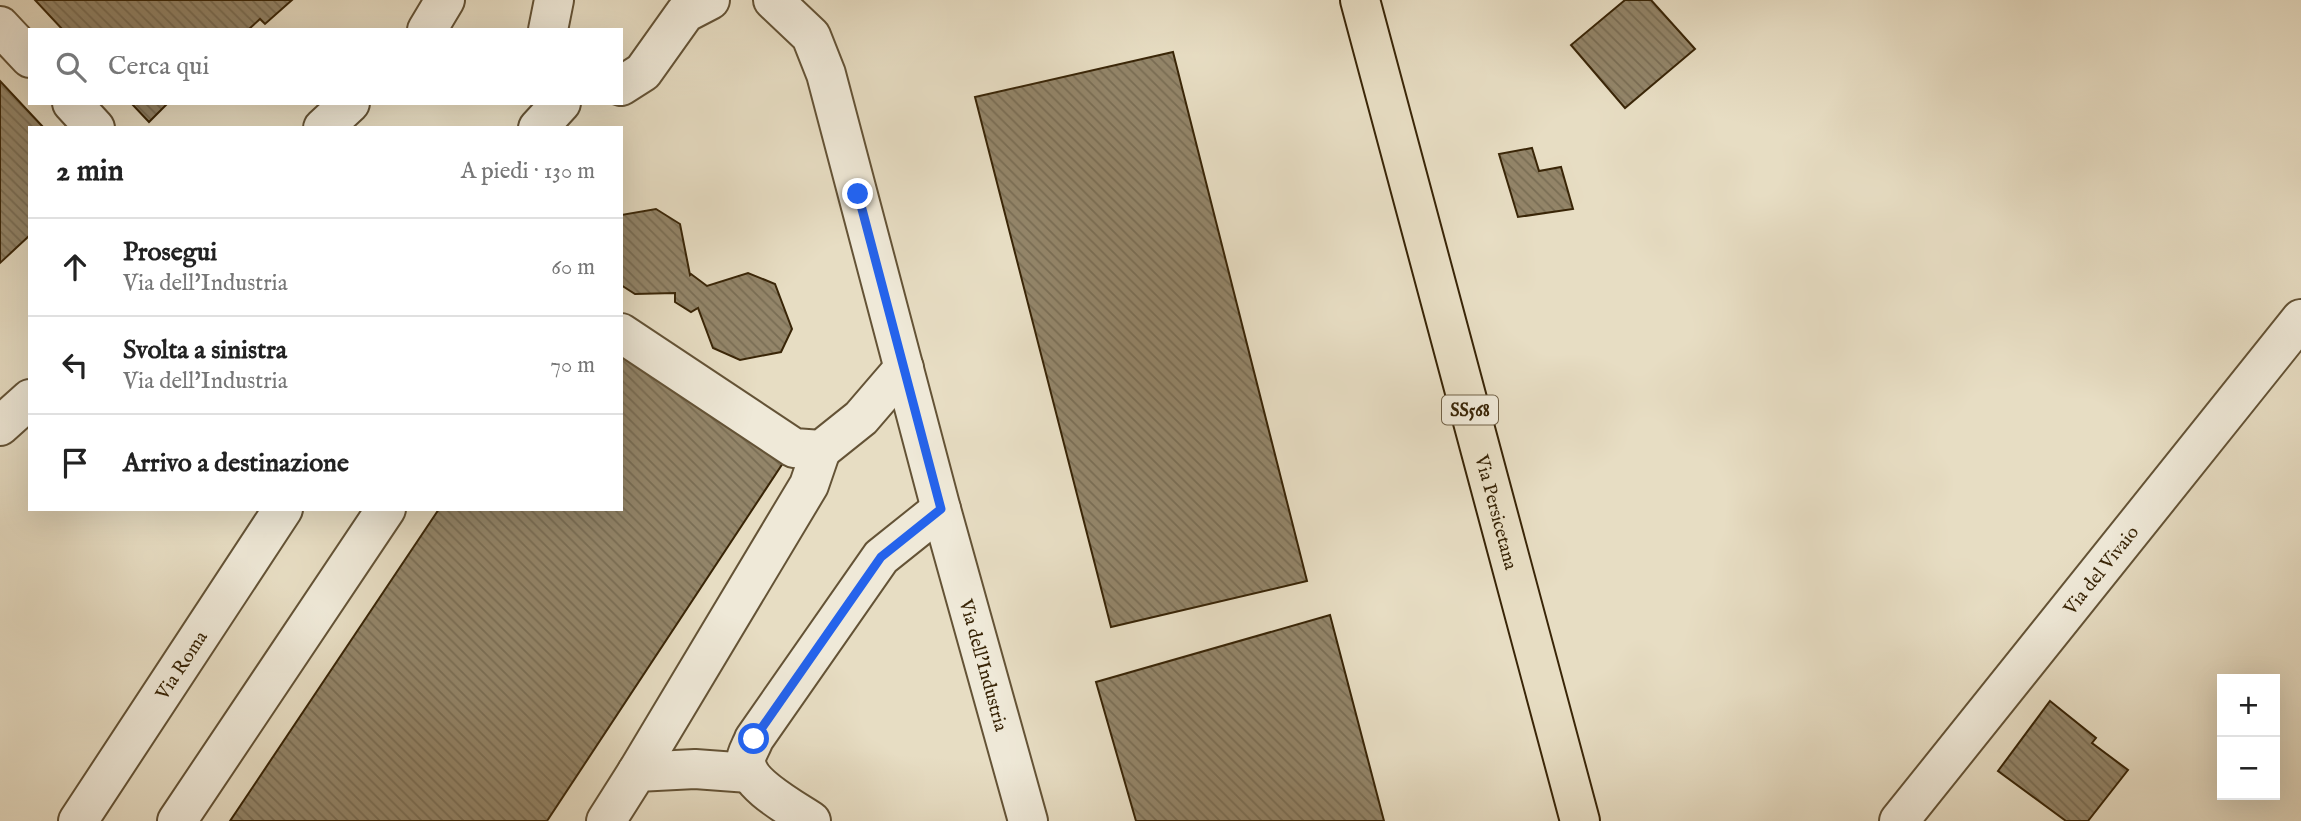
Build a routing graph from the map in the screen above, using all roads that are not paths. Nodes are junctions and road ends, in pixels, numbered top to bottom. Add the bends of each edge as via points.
1 (445, 0) edge
2 (554, 0) edge
3 (710, 0) edge
4 (773, 0) edge
5 (1360, 0) edge
6 (0, 26) edge
7 (428, 28) edge
8 (548, 28) edge
9 (28, 56) edge
10 (623, 85) edge
11 (74, 105) edge
12 (348, 105) edge
13 (559, 105) edge
14 (93, 126) edge
15 (325, 126) edge
16 (540, 126) edge
17 (2301, 319) edge
18 (623, 334) edge
19 (904, 368) junction
20 (28, 401) edge
21 (0, 426) edge
22 (821, 450) junction
23 (941, 509) junction
24 (283, 511) edge
25 (385, 511) edge
26 (637, 772) junction
27 (749, 773) junction
28 (78, 821) edge
29 (177, 821) edge
30 (606, 821) edge
31 (811, 821) edge
32 (1028, 821) edge
33 (1580, 821) edge
34 (1899, 821) edge

1 - 7 street
2 - 8 street
3 - 10 street via 685,13 643,72
4 - 19 street, Via dell'Industria via 811,36 826,74
5 - 33 main road, Via Persicetana / SS568
6 - 9 street
11 - 14 street
12 - 15 street
13 - 16 street
17 - 34 street, Via del Vivaio
18 - 22 street via 794,448
19 - 22 street via 861,418
19 - 23 street, Via dell'Industria
20 - 21 street
22 - 26 street via 809,485
23 - 27 street via 881,557 754,739 746,759
23 - 32 street, Via dell'Industria
24 - 28 street, Via Roma
25 - 29 street
26 - 27 street via 695,769
26 - 30 street
27 - 31 street

